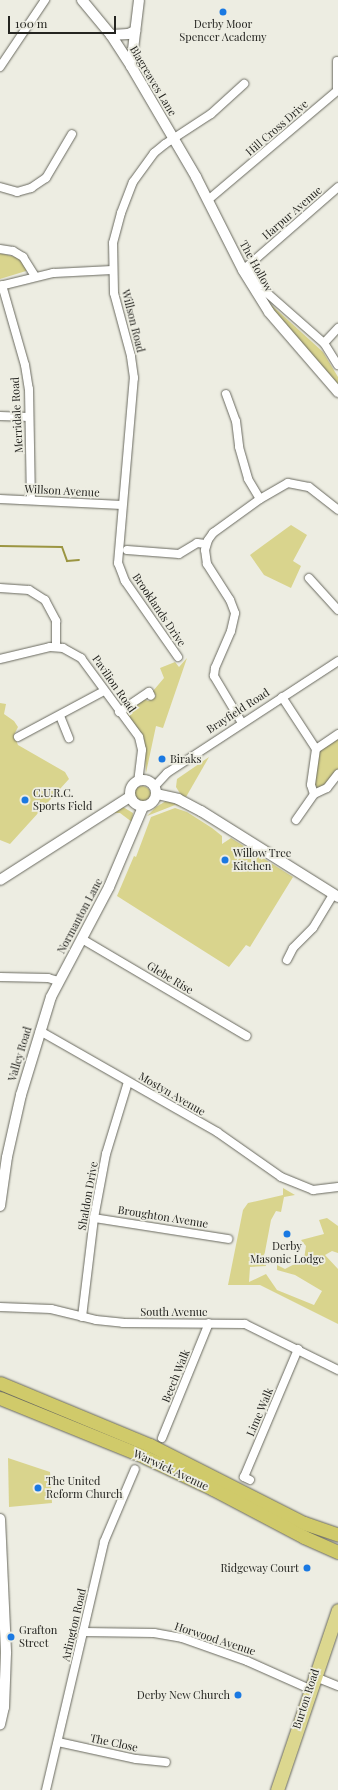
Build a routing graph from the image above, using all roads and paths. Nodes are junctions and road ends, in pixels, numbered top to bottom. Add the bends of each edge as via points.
1 (45, 0) edge
2 (82, 0) edge
3 (139, 0) edge
4 (135, 30) junction
5 (111, 35) junction
6 (337, 61) edge
7 (131, 66) junction
8 (0, 67) edge
9 (244, 84) dead end
10 (72, 134) dead end
11 (173, 138) junction
12 (0, 187) edge
13 (338, 187) edge
14 (208, 200) junction
15 (0, 249) edge
16 (245, 269) junction
17 (113, 270) junction
18 (35, 276) junction
19 (1, 286) edge
20 (338, 328) edge
21 (324, 343) junction
22 (338, 365) edge
23 (338, 392) edge
24 (226, 394) dead end
25 (0, 416) edge
26 (29, 417) junction
27 (0, 499) edge
28 (31, 499) junction
29 (260, 499) junction
30 (122, 505) junction
31 (338, 510) edge
32 (206, 544) junction
33 (127, 550) dead end
34 (310, 578) dead end
35 (0, 588) edge
36 (338, 610) edge
37 (56, 647) junction
38 (178, 657) dead end
39 (0, 659) edge
40 (338, 661) edge
41 (104, 691) junction
42 (151, 696) dead end
43 (282, 697) junction
44 (119, 712) junction
45 (60, 716) junction
46 (242, 723) junction
47 (338, 734) edge
48 (18, 737) dead end
49 (69, 738) dead end
50 (316, 749) junction
51 (338, 774) edge
52 (138, 781) junction
53 (156, 790) junction
54 (314, 794) junction
55 (130, 797) junction
56 (143, 807) junction
57 (296, 820) dead end
58 (0, 880) edge
59 (336, 896) edge
60 (82, 939) junction
61 (287, 960) dead end
62 (0, 977) edge
63 (58, 982) junction
64 (40, 1031) junction
65 (247, 1036) dead end
66 (128, 1082) junction
67 (338, 1187) edge
68 (0, 1206) edge
69 (94, 1218) junction
70 (228, 1239) dead end
71 (0, 1307) edge
72 (82, 1317) junction
73 (209, 1323) junction
74 (298, 1349) junction
75 (338, 1370) edge
76 (0, 1383) edge
77 (0, 1398) edge
78 (162, 1438) dead end
79 (135, 1469) dead end
80 (250, 1480) dead end
81 (0, 1519) edge
82 (304, 1523) junction
83 (338, 1535) edge
84 (335, 1549) edge
85 (338, 1560) edge
86 (1, 1566) edge
87 (338, 1610) edge
88 (84, 1632) junction
89 (3, 1672) edge
90 (312, 1683) junction
91 (338, 1686) edge
92 (0, 1725) edge
93 (58, 1742) junction
94 (166, 1762) dead end
95 (47, 1790) edge
96 (276, 1790) edge

1 - 8 street
2 - 5 street, Blagreaves Lane
3 - 4 street via 138,23
4 - 5 street via 128,34
4 - 7 street
5 - 7 street, Blagreaves Lane
6 - 14 street, Hill Cross Drive via 337,91
7 - 11 street, Blagreaves Lane
9 - 11 street, Willson Road via 212,114
10 - 12 street via 46,178 31,188 17,192
11 - 14 street, The Hollow
11 - 17 street, Willson Road via 158,149 133,182 115,230
13 - 16 street, Harpur Avenue
14 - 16 street, The Hollow
15 - 18 street via 13,251 23,257
16 - 21 street via 267,293
16 - 23 street, The Hollow via 268,312
17 - 18 street
17 - 30 street, Willson Road via 114,293 131,356 134,378
18 - 19 street
19 - 26 street, Merridale Road via 25,365 29,389
20 - 21 street
21 - 22 street
24 - 29 street via 236,421 239,446 248,479
25 - 26 street
26 - 28 street, Merridale Road
27 - 28 street, Willson Avenue
28 - 30 street, Willson Avenue
29 - 31 street via 284,484 297,483 309,487
29 - 32 street via 213,533
30 - 38 street, Brooklands Drive via 119,568 129,587
32 - 33 street via 197,543 179,554
32 - 46 street via 207,564 230,600 235,613 234,623 214,676
34 - 36 street
35 - 37 street via 30,590 44,600 56,621
37 - 39 street
37 - 41 street, Pavilion Road via 68,650 81,658
40 - 43 street, Brayfield Road
41 - 44 street, Pavilion Road
41 - 45 street
42 - 44 street via 149,692
43 - 46 street, Brayfield Road
43 - 50 street
44 - 52 street, Pavilion Road via 140,741
45 - 48 street
45 - 49 street
46 - 53 street, Brayfield Road via 167,773
47 - 50 street
50 - 54 street via 311,785
51 - 54 street via 327,788
52 - 53 street via 148,781
52 - 55 street via 131,788
53 - 56 street via 154,802
53 - 59 street via 201,811
54 - 57 street
55 - 56 street via 135,804
55 - 58 street
56 - 60 street, Normanton Lane via 109,887
59 - 61 street via 293,948
60 - 63 street, Normanton Lane
60 - 65 street, Glebe Rise
62 - 63 street via 48,978
63 - 64 street, Valley Road
64 - 66 street, Mostyn Avenue
64 - 68 street, Valley Road via 14,1126
66 - 67 street, Mostyn Avenue via 217,1132 268,1169 290,1181 313,1190
66 - 69 street, Shaldon Drive via 106,1154
69 - 70 street, Broughton Avenue
69 - 72 street, Shaldon Drive
71 - 72 street, South Avenue via 39,1307
72 - 73 street, South Avenue via 123,1323
73 - 74 street, South Avenue via 251,1325
73 - 78 street, Beech Walk
74 - 75 street, South Avenue
74 - 80 street, Lime Walk via 244,1477
76 - 82 highway, Warwick Avenue via 150,1444
77 - 84 highway, Warwick Avenue via 145,1457
79 - 88 street, Arlington Road via 104,1542
81 - 86 street
82 - 83 highway, Warwick Avenue
82 - 84 highway
84 - 85 main road
86 - 89 street
87 - 90 main road, Burton Road
88 - 90 street, Horwood Avenue via 154,1633 182,1638
88 - 93 street, Arlington Road
89 - 92 street via 4,1707
90 - 91 street, Horwood Avenue
90 - 96 main road, Burton Road
93 - 94 street, The Close via 136,1759
93 - 95 street, Arlington Road

